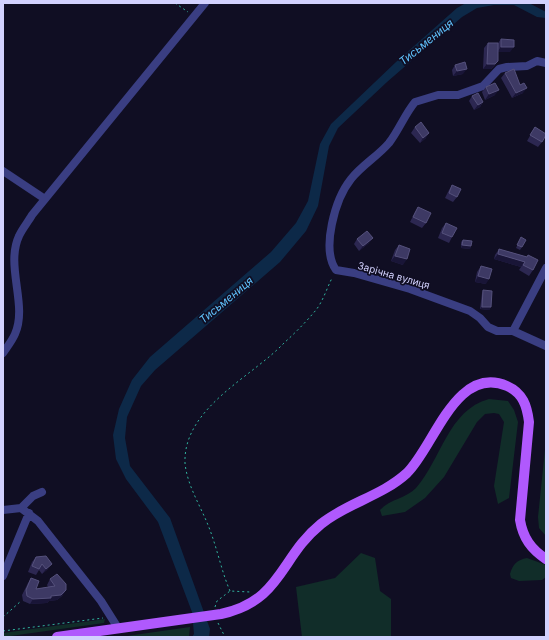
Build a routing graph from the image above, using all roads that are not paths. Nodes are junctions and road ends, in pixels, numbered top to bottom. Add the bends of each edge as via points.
1 (205, 3) edge
2 (546, 63) edge
3 (3, 171) edge
4 (45, 199) junction
5 (546, 268) edge
6 (513, 331) junction
7 (546, 346) edge
8 (3, 352) edge
9 (42, 492) dead end
10 (21, 508) junction
11 (3, 510) edge
12 (29, 513) junction
13 (546, 559) edge
14 (3, 576) edge
15 (118, 628) junction
16 (57, 637) edge

1 - 4 street
2 - 6 street, Зарічна вулиця via 537,61 528,66 499,69 483,86 458,95 438,95 415,102 388,143 351,179 333,219 329,244 331,264 336,270 417,292 470,311 488,327 497,331
3 - 4 street
4 - 8 street via 19,236 14,262 18,325
5 - 6 street
6 - 7 street, Зарічна вулиця
9 - 10 street via 33,496
10 - 11 street
10 - 12 street
12 - 14 street
12 - 15 street via 96,594
13 - 15 main road via 530,546 523,534 520,520 529,422 527,408 523,398 515,390 500,383 489,383 477,385 460,396 451,406 421,457 402,477 380,493 320,524 264,594 252,603 220,614
15 - 16 main road

